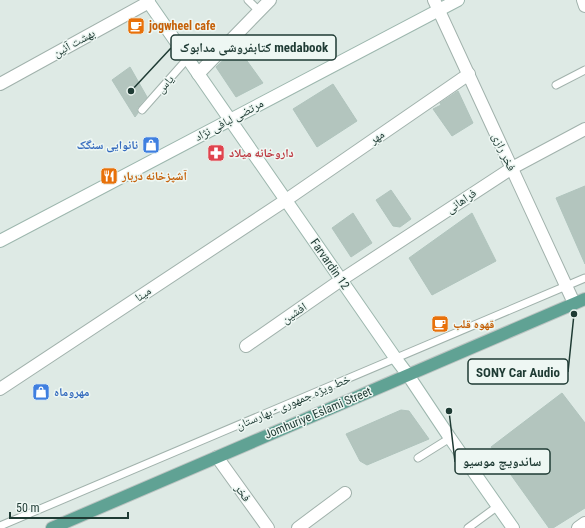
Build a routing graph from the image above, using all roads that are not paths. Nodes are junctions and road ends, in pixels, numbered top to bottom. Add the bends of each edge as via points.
1 (248, 0) edge
2 (270, 0) edge
3 (458, 0) edge
4 (583, 0) edge
5 (149, 1) edge
6 (436, 5) edge
7 (585, 6) edge
8 (260, 12) junction
9 (188, 58) junction
10 (585, 70) edge
11 (198, 74) junction
12 (468, 74) junction
13 (0, 84) edge
14 (556, 85) dead end
15 (142, 110) dead end
16 (230, 120) junction
17 (585, 129) edge
18 (512, 168) junction
19 (286, 200) junction
20 (0, 241) edge
21 (585, 278) edge
22 (342, 280) junction
23 (566, 286) junction
24 (580, 301) edge
25 (246, 346) dead end
26 (396, 359) junction
27 (408, 375) junction
28 (0, 389) edge
29 (450, 438) junction
30 (217, 457) junction
31 (418, 458) dead end
32 (345, 494) dead end
33 (498, 506) junction
34 (585, 523) edge
35 (0, 527) edge
36 (52, 528) edge
37 (268, 528) edge
38 (298, 528) edge
39 (468, 528) edge
40 (513, 528) edge
41 (578, 528) edge

1 - 8 lane
2 - 8 street
3 - 6 street, مرتضی لبافی نژاد
4 - 7 street
5 - 9 street, Farvardin 12
5 - 13 street, بهشت آئین
6 - 12 street, فخر رازی
6 - 16 street, مرتضی لبافی نژاد
8 - 11 street
9 - 11 street, Farvardin 12
9 - 15 lane, یاس
10 - 14 lane
11 - 16 street, Farvardin 12
12 - 18 street, فخر رازی
12 - 19 street, مهر
16 - 19 street, Farvardin 12
16 - 20 street, مرتضی لبافی نژاد
17 - 18 street, فراهانی
18 - 22 street, فراهانی
18 - 23 street, فخر رازی
19 - 22 street, Farvardin 12
19 - 28 street, مینا
21 - 23 lane, خط ویژه جمهوری - بهارستان
22 - 25 street, افشین
22 - 26 street, Farvardin 12
23 - 24 street, فخر رازی
23 - 26 lane, خط ویژه جمهوری - بهارستان
24 - 27 main road, Jomhuriye Eslami Street
26 - 27 street, Farvardin 12
26 - 35 lane, خط ویژه جمهوری - بهارستان
27 - 29 street, Farvardin 12
27 - 30 main road, Jomhuriye Eslami Street
29 - 31 lane
29 - 33 street, Farvardin 12
30 - 36 main road, Jomhuriye Eslami Street
30 - 37 street, فخر
32 - 38 street
33 - 39 lane
33 - 40 street, Farvardin 12
34 - 41 street

